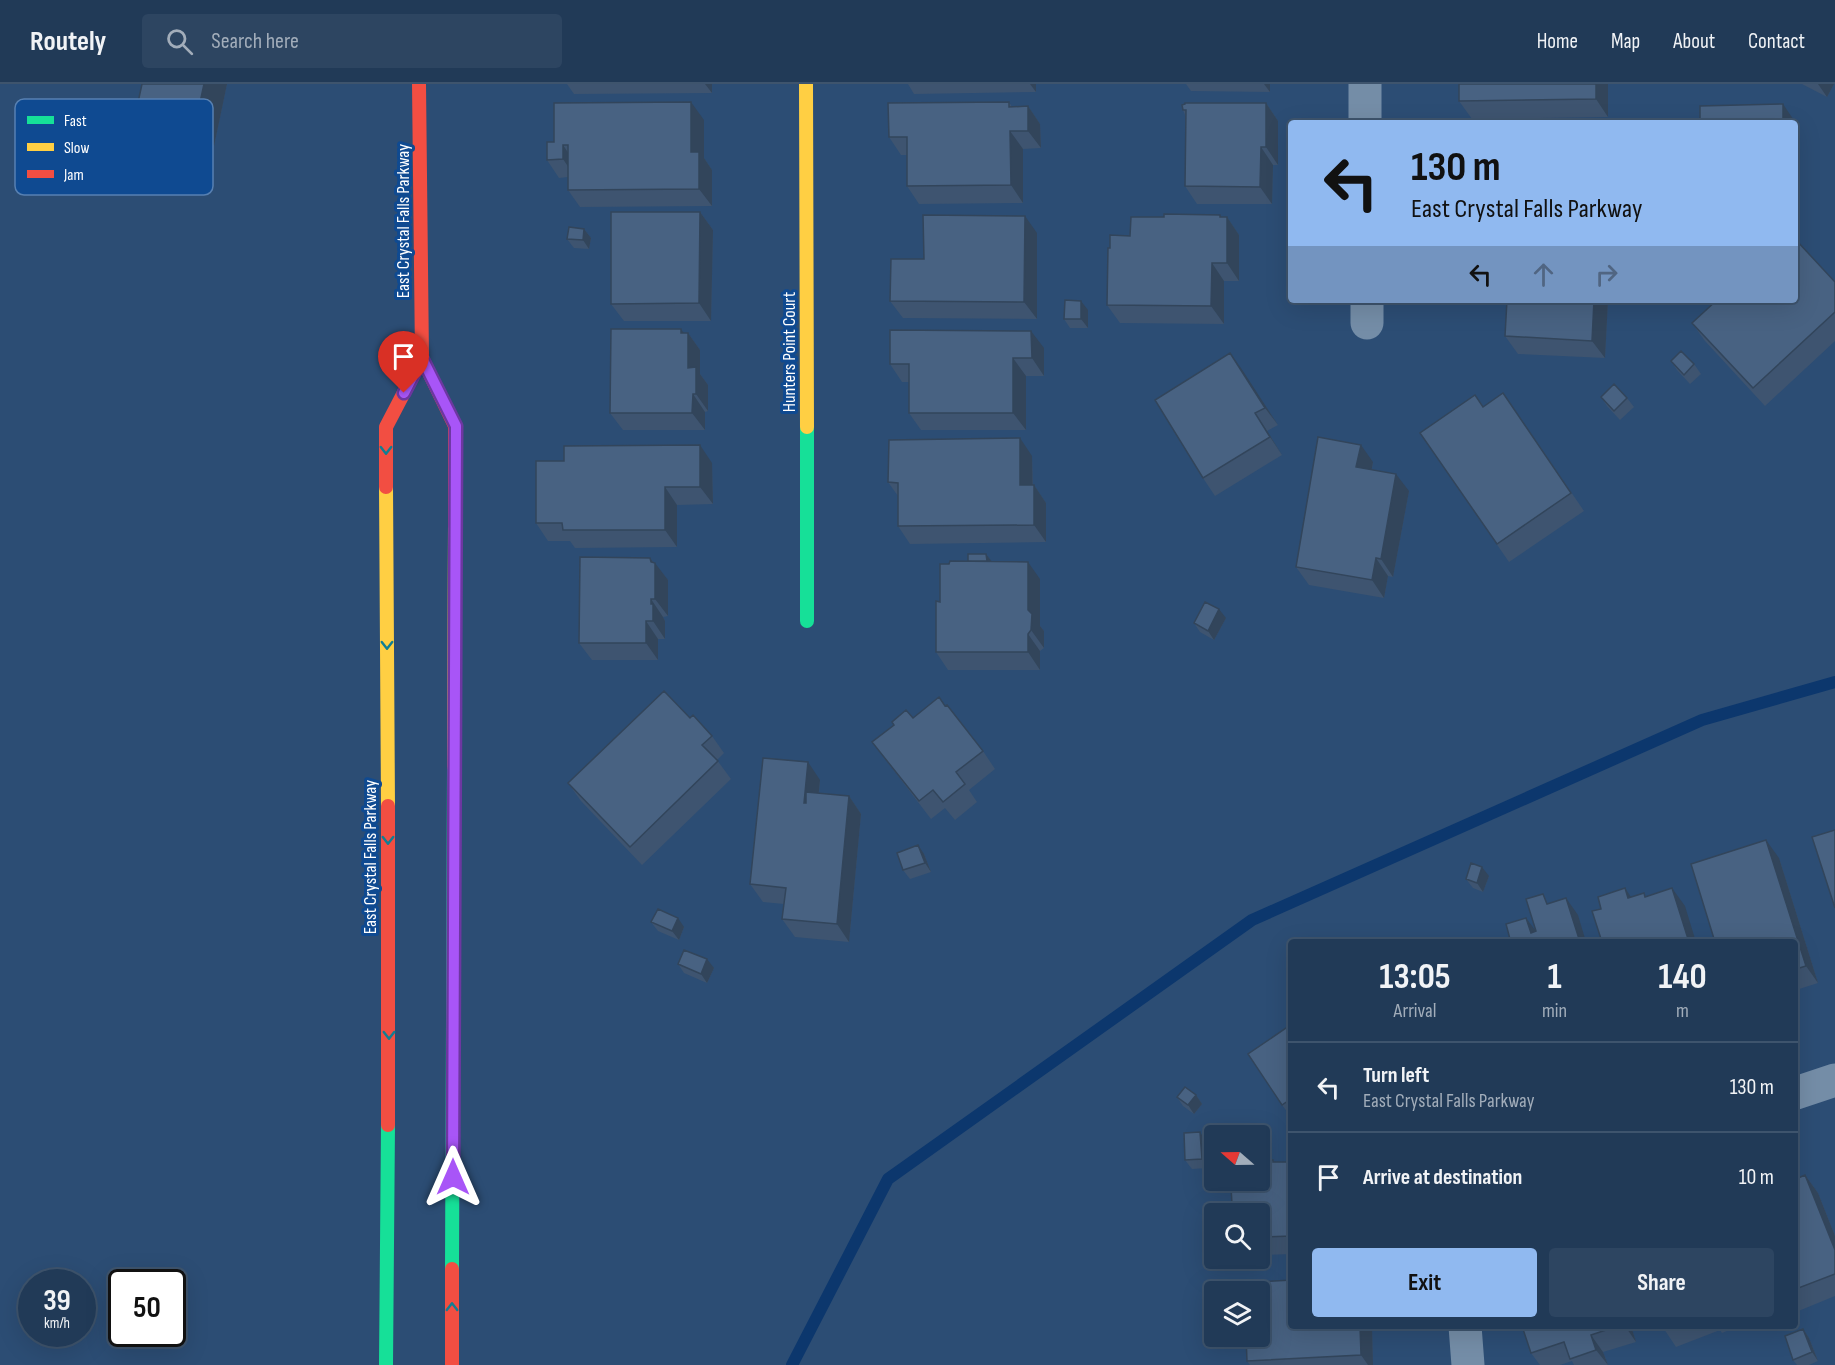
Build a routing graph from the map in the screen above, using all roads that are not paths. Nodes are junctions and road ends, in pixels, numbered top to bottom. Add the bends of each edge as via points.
1 (419, 84) edge
2 (806, 84) edge
3 (1365, 84) edge
4 (1365, 120) edge
5 (422, 358) junction
6 (807, 621) dead end
7 (1835, 1080) edge
8 (1798, 1092) edge
9 (1466, 1329) edge
10 (386, 1365) edge
11 (452, 1365) edge
12 (1468, 1365) edge

1 - 5 main road, East Crystal Falls Parkway
2 - 6 main road, Hunters Point Court
3 - 4 street
5 -> 10 main road, East Crystal Falls Parkway via 386,427
11 -> 5 main road, East Crystal Falls Parkway via 456,426
7 - 8 street
9 - 12 street

